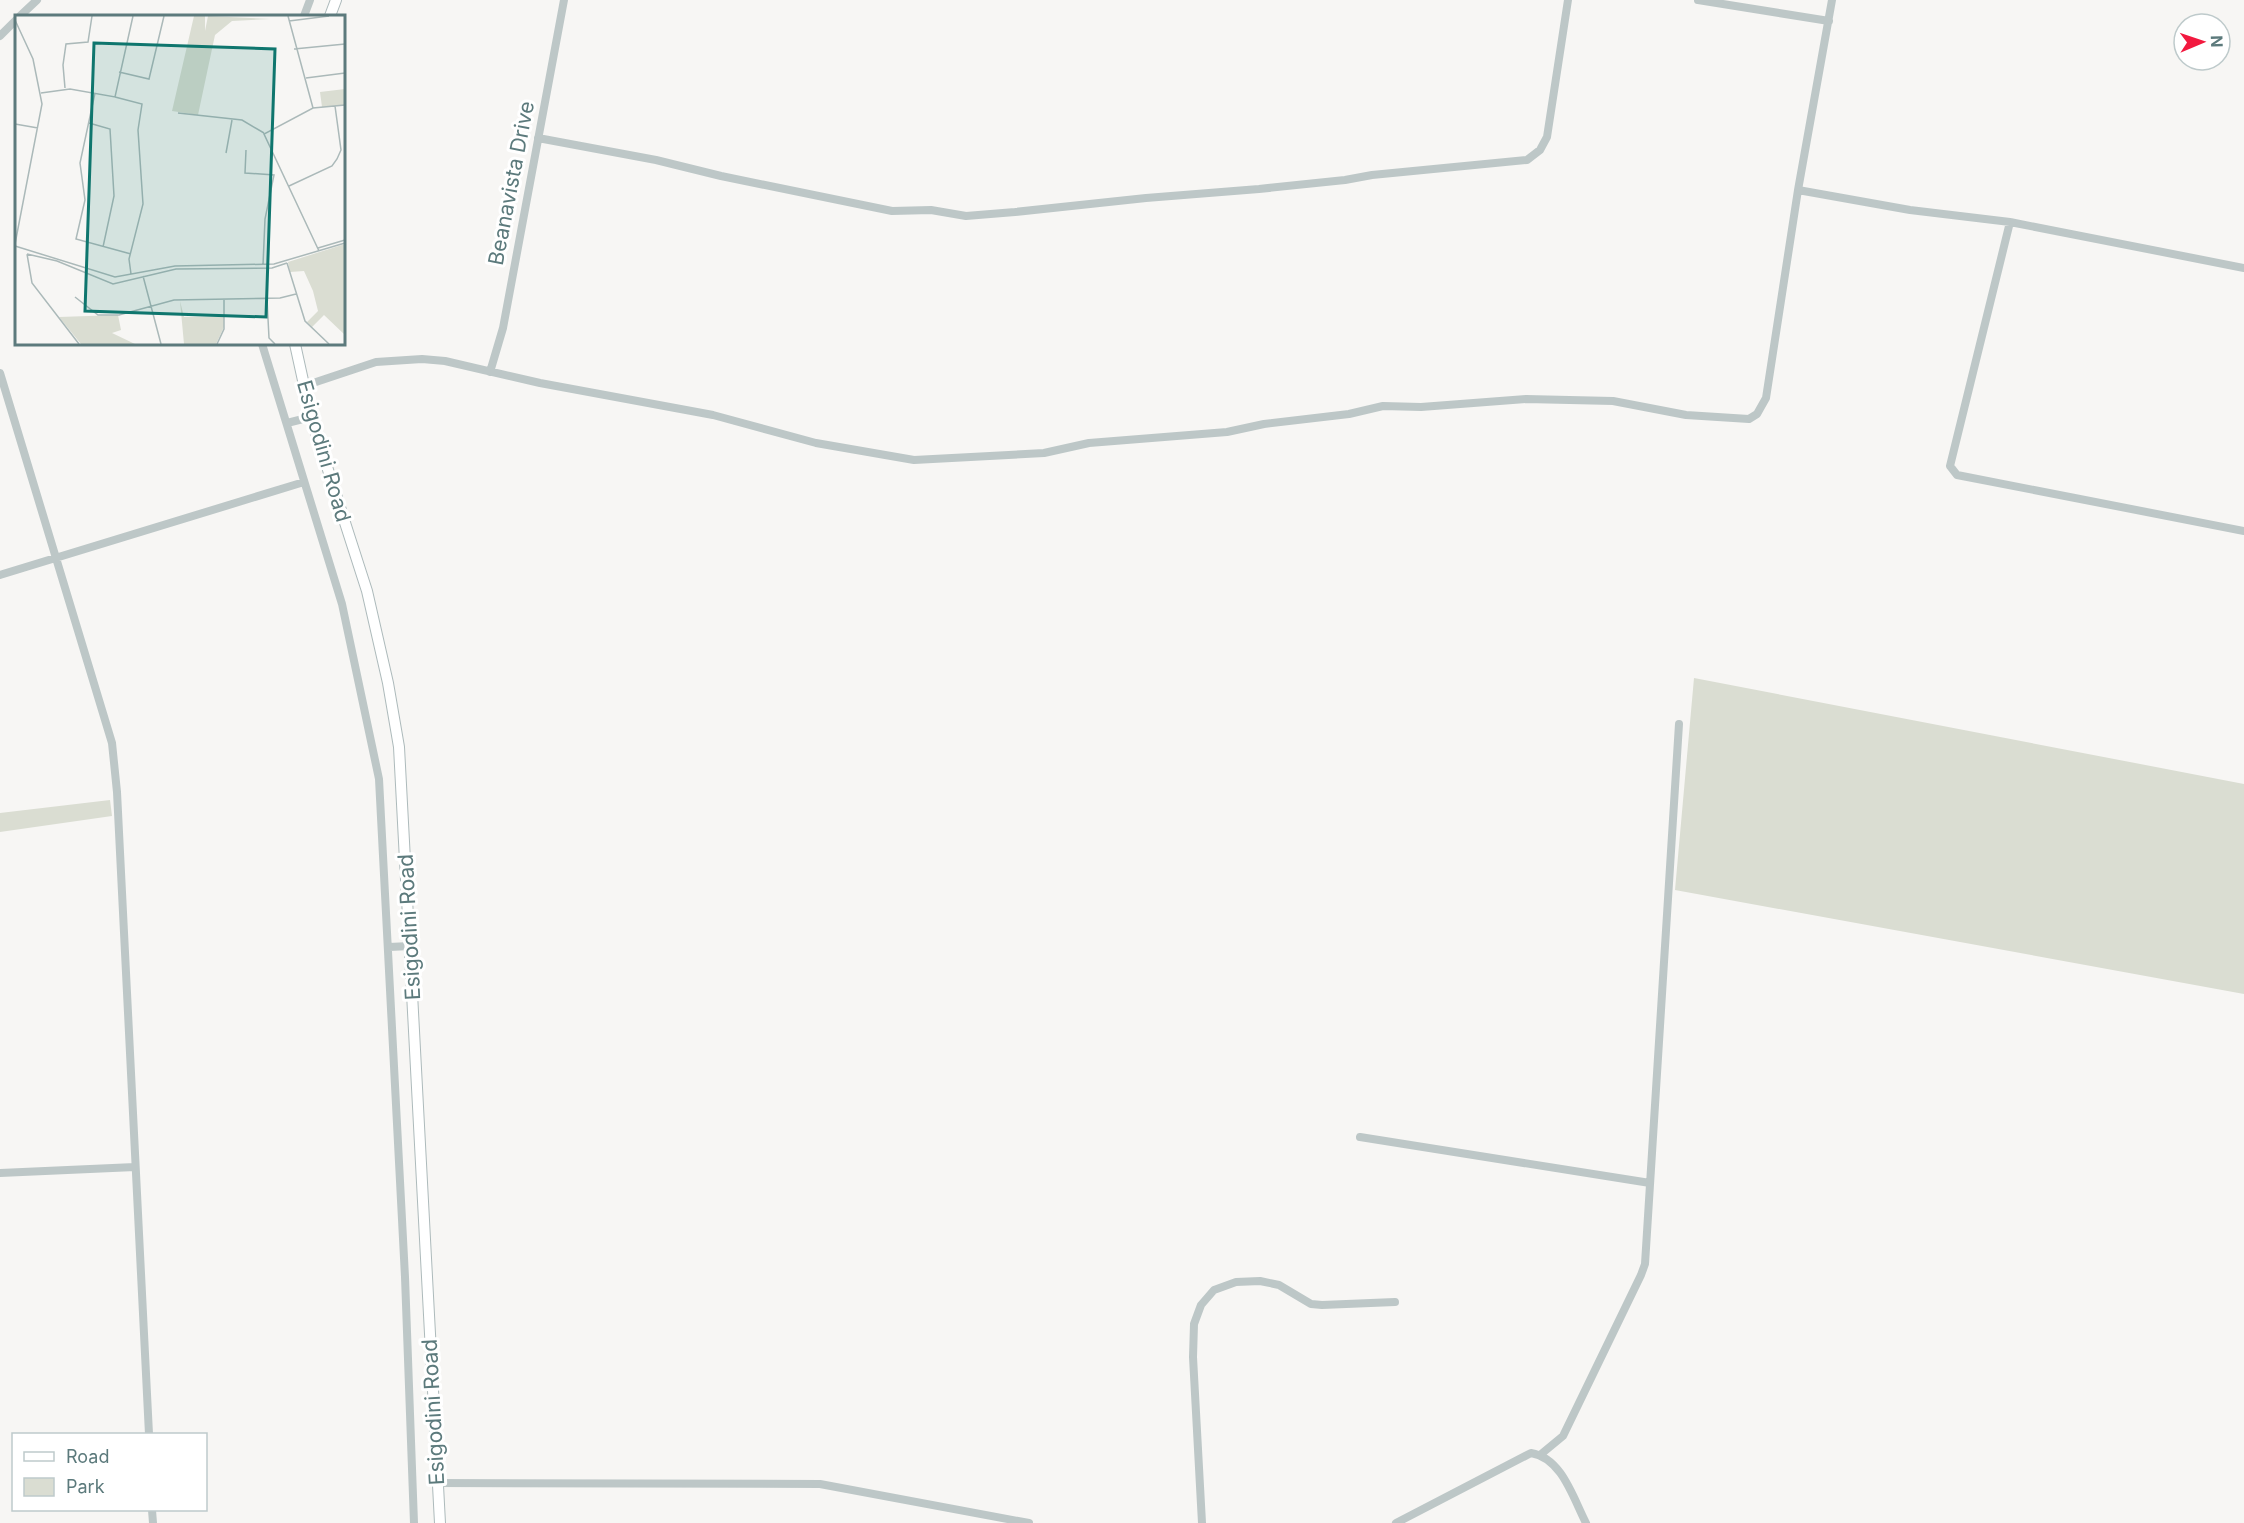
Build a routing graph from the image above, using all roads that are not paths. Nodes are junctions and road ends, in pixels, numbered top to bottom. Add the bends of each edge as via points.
1 (37, 0) edge
2 (310, 0) edge
3 (336, 0) edge
4 (564, 0) edge
5 (1568, 0) edge
6 (1698, 0) edge
7 (1832, 0) edge
8 (21, 15) edge
9 (304, 15) edge
10 (328, 15) edge
11 (15, 21) edge
12 (1829, 21) junction
13 (0, 36) edge
14 (538, 138) junction
15 (1798, 190) junction
16 (2010, 222) junction
17 (2244, 268) edge
18 (262, 345) edge
19 (295, 345) edge
20 (490, 372) junction
21 (0, 373) edge
22 (304, 386) junction
23 (311, 417) junction
24 (287, 423) junction
25 (304, 482) junction
26 (2244, 531) edge
27 (56, 559) junction
28 (0, 575) edge
29 (1679, 724) dead end
30 (410, 946) junction
31 (389, 947) junction
32 (1360, 1137) dead end
33 (135, 1167) junction
34 (0, 1173) edge
35 (1650, 1183) junction
36 (1395, 1302) dead end
37 (149, 1433) edge
38 (1540, 1455) junction
39 (437, 1483) junction
40 (414, 1523) edge
41 (440, 1523) edge
42 (1029, 1523) edge
43 (1202, 1523) edge
44 (1396, 1523) edge
45 (1586, 1523) edge

1 - 8 street
2 - 9 street
3 - 10 main road
4 - 14 street, Beanavista Drive
5 - 14 street via 1547,137 1540,150 1527,160 966,216 931,210 892,211
6 - 12 street
7 - 12 street
11 - 13 street
12 - 15 street
14 - 20 street, Beanavista Drive
15 - 16 street via 1910,210
15 - 20 street via 1766,398 1757,414 1749,419 1686,415 1612,401 1526,399 1383,406 1227,432 1089,443 1044,453 914,460 816,443 713,415
16 - 17 street
16 - 26 street via 1950,466 1957,475
18 - 24 street
19 - 22 main road, Esigodini Road
20 - 22 street via 445,361 398,360 376,362
21 - 27 street
22 - 23 main road, Esigodini Road
23 - 24 street
23 - 30 main road, Esigodini Road via 367,591 388,683 402,779
24 - 25 street
25 - 27 street
25 - 31 street via 342,604 376,756
27 - 28 street
27 - 33 street via 108,728 114,761
29 - 35 street
30 - 31 street
30 - 39 main road, Esigodini Road
31 - 40 street
32 - 35 street
33 - 34 street
33 - 37 street
35 - 38 street via 1641,1275 1563,1436
36 - 43 street via 1311,1304 1279,1285 1260,1281 1236,1282 1214,1290 1201,1305 1194,1324
38 - 44 street via 1531,1454
38 - 45 street via 1558,1468
39 - 41 main road, Esigodini Road
39 - 42 street via 820,1484

